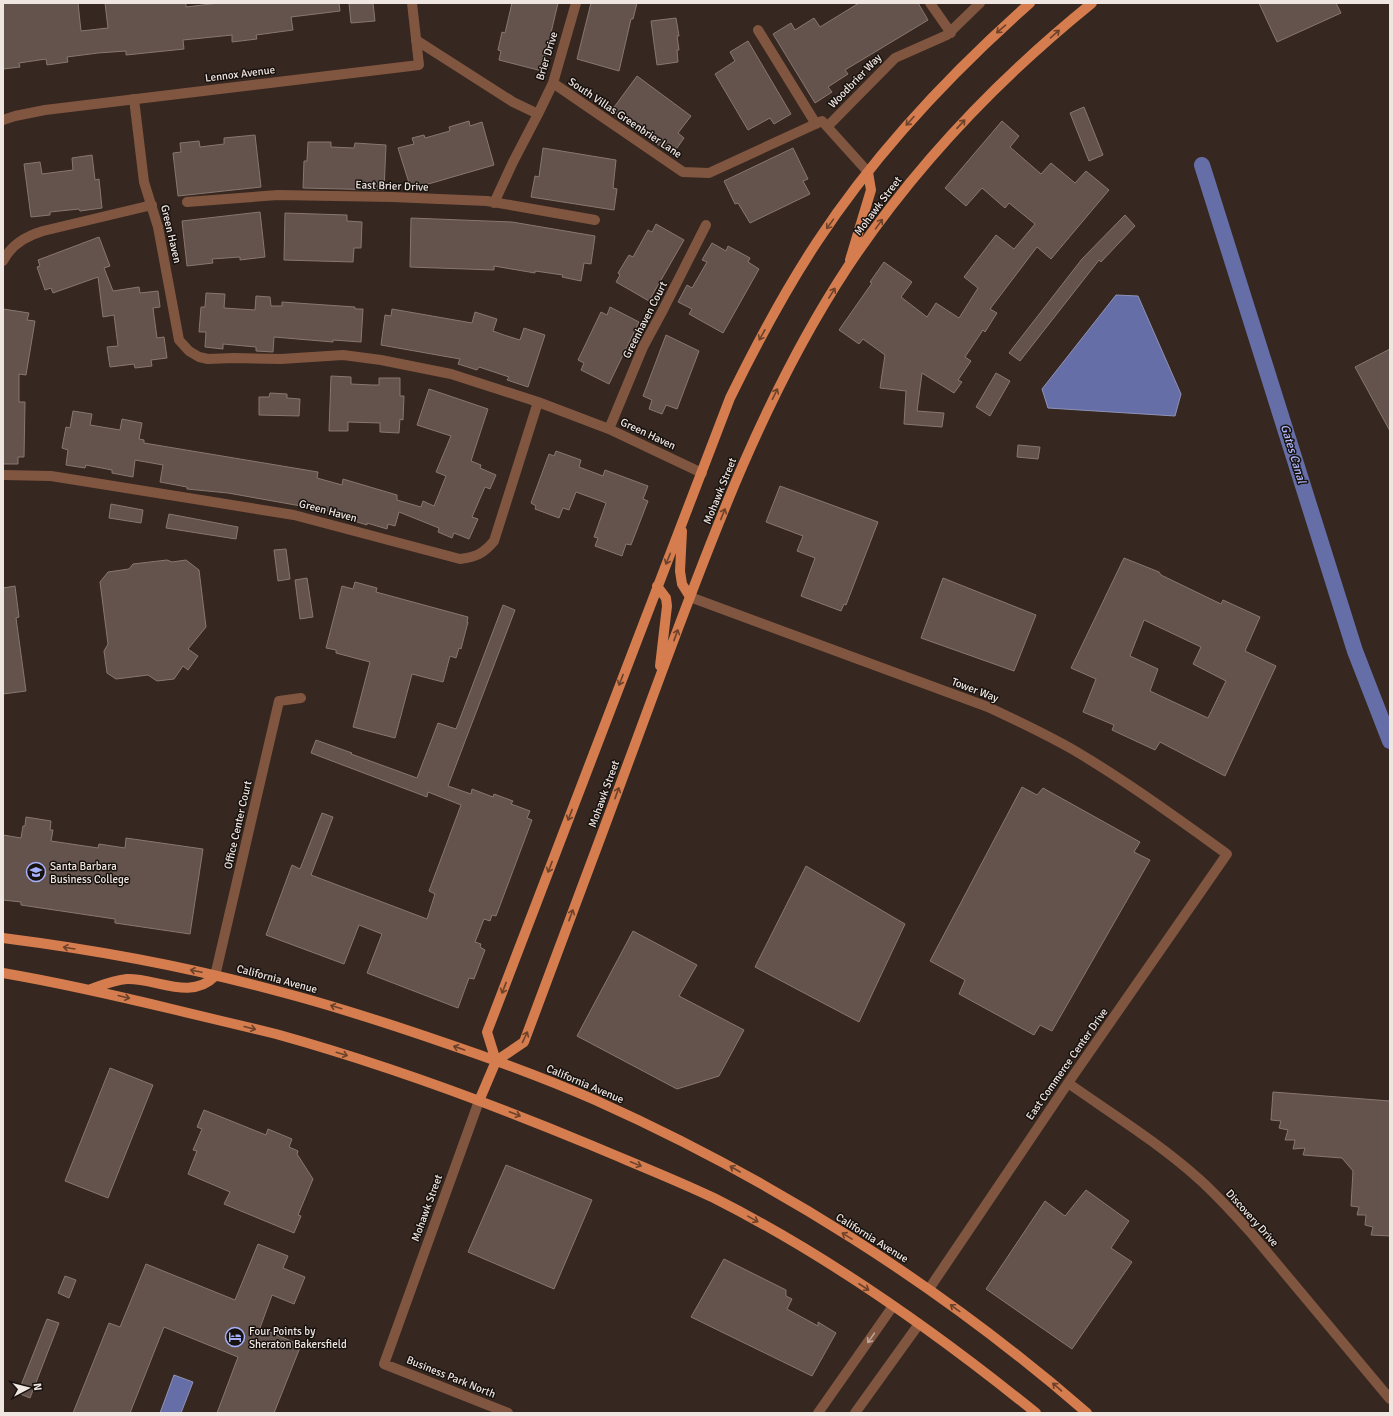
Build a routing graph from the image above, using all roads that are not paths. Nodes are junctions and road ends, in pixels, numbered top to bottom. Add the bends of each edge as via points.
1 (412, 3) edge
2 (576, 3) edge
3 (930, 3) edge
4 (980, 3) edge
5 (1030, 3) edge
6 (1092, 3) edge
7 (758, 30) dead end
8 (951, 33) junction
9 (416, 40) junction
10 (552, 83) junction
11 (134, 99) junction
12 (538, 114) junction
13 (3, 120) edge
14 (816, 124) junction
15 (828, 126) junction
16 (868, 172) junction
17 (187, 202) dead end
18 (494, 203) junction
19 (152, 205) junction
20 (595, 220) dead end
21 (706, 225) dead end
22 (3, 261) edge
23 (848, 267) junction
24 (538, 402) junction
25 (609, 429) junction
26 (702, 473) junction
27 (3, 475) edge
28 (682, 523) junction
29 (657, 586) junction
30 (690, 597) junction
31 (658, 684) junction
32 (301, 698) dead end
33 (1228, 854) joint
34 (3, 938) edge
35 (3, 973) edge
36 (216, 976) junction
37 (91, 989) junction
38 (496, 1061) junction
39 (1068, 1084) junction
40 (479, 1100) junction
41 (929, 1289) junction
42 (893, 1306) junction
43 (919, 1324) junction
44 (384, 1364) joint
45 (1390, 1399) edge
46 (508, 1413) edge
47 (818, 1413) edge
48 (855, 1413) edge
49 (1036, 1413) edge
50 (1087, 1413) edge

1 - 9 street, Lennox Avenue
2 - 10 street, Brier Drive
3 - 8 street
4 - 8 street, Woodbrier Way
5 -> 16 main road via 948,79
23 -> 6 main road, Mohawk Street via 938,149 1022,63
7 - 14 street
8 - 15 street, Woodbrier Way via 895,58
9 - 11 street, Lennox Avenue via 420,65
9 - 12 street via 513,102
10 - 12 street, Brier Drive
10 - 14 street, South Villas Greenbrier Lane via 683,172 709,173
11 - 13 street, Lennox Avenue via 45,110
11 - 19 street, Green Haven via 144,182
12 - 18 street, Brier Drive
14 - 15 street via 822,121
15 - 16 street
16 - 23 main road via 871,190
16 -> 26 main road via 818,241 757,344 730,398
17 - 18 street, East Brier Drive via 278,195 392,197
18 - 20 street, East Brier Drive
19 - 22 street via 29,236
19 - 24 street, Green Haven via 180,340 189,351 199,357 281,359 343,355 451,374
21 - 25 street, Greenhaven Court via 643,346
30 -> 23 main road, Mohawk Street via 760,424 794,357
24 - 25 street, Green Haven
24 - 27 street, Green Haven via 494,541 486,550 474,557 460,559 294,515 51,476
25 - 26 street, Green Haven
26 - 28 main road
28 -> 29 main road
28 - 30 main road via 681,578
29 - 31 main road via 666,598 667,606
29 -> 38 main road via 487,1032
31 -> 30 main road, Mohawk Street
30 - 33 street, Tower Way via 988,707 1033,728 1121,780
38 -> 31 main road, Mohawk Street via 524,1042
32 - 36 street, Office Center Court via 279,701
33 - 39 street, East Commerce Center Drive
36 -> 34 main road, California Avenue via 99,952
35 - 37 main road
36 - 37 main road via 191,988 127,979
38 -> 36 main road, California Avenue via 376,1020 282,992
37 -> 40 main road via 277,1035
38 - 40 main road, Mohawk Street
41 -> 38 main road, California Avenue via 814,1215 725,1164 593,1099
39 - 41 street, East Commerce Center Drive
39 - 45 street, Discovery Drive via 1162,1149 1211,1191 1252,1234
40 -> 42 main road via 665,1175 715,1199 792,1241
40 - 44 street, Mohawk Street
50 -> 41 main road, California Avenue via 993,1336
42 - 43 main road
42 -> 47 street
43 - 48 street
43 - 49 main road
44 - 46 street, Business Park North

